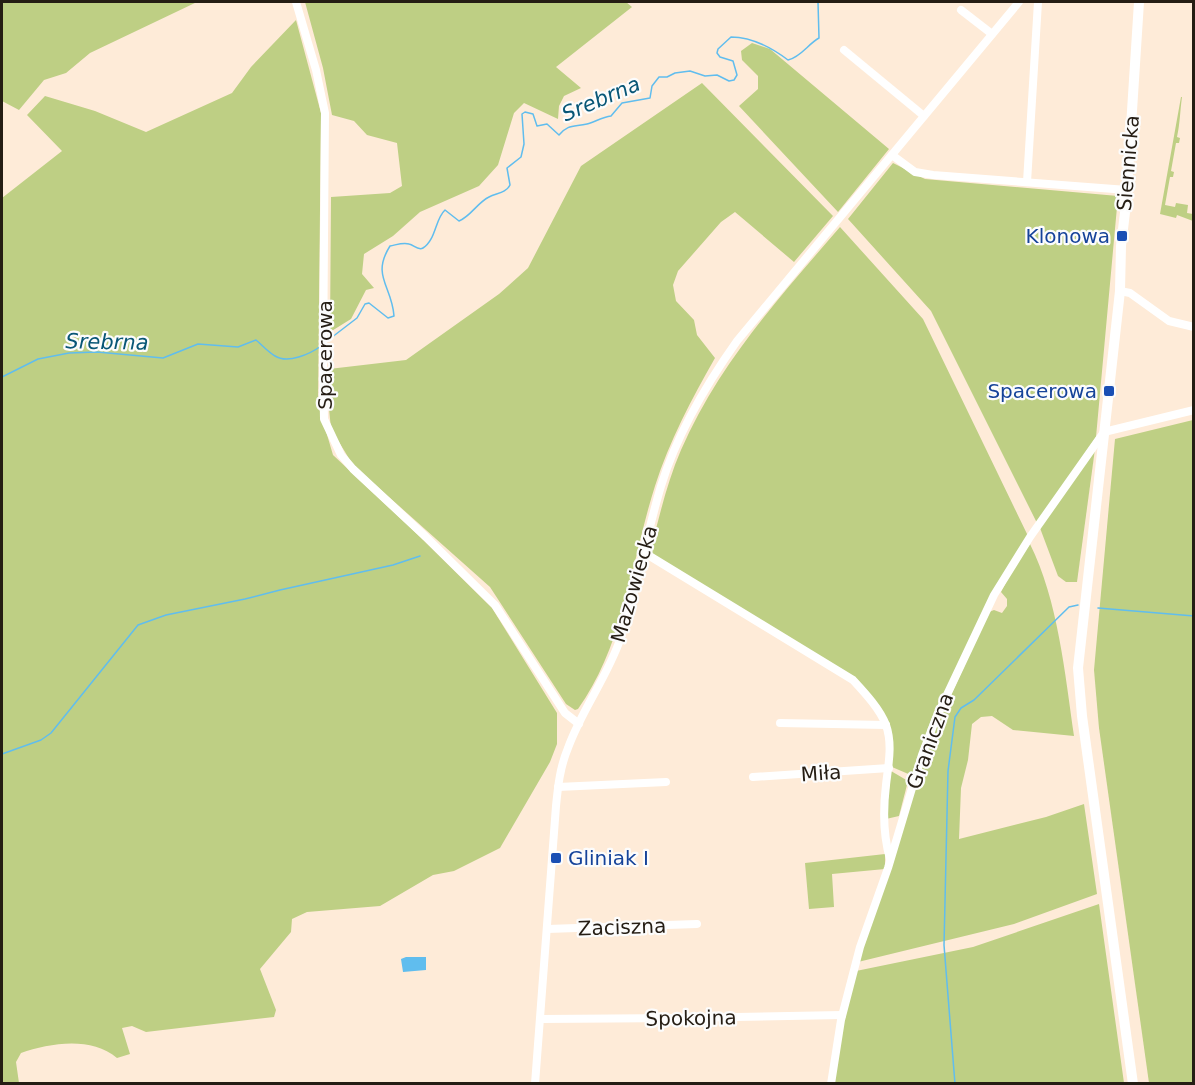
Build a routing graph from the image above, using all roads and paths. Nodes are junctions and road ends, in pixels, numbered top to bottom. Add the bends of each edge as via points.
1 (296, 2) edge
2 (1019, 2) edge
3 (1038, 2) edge
4 (1139, 2) edge
5 (961, 10) dead end
6 (992, 34) junction
7 (844, 50) dead end
8 (924, 116) junction
9 (894, 152) junction
10 (1027, 182) junction
11 (1127, 190) junction
12 (1120, 291) junction
13 (1194, 327) edge
14 (1194, 411) edge
15 (1104, 432) junction
16 (643, 552) junction
17 (780, 723) dead end
18 (579, 724) junction
19 (886, 725) junction
20 (889, 768) junction
21 (753, 777) dead end
22 (666, 782) dead end
23 (558, 787) junction
24 (890, 859) junction
25 (697, 924) dead end
26 (547, 928) junction
27 (842, 1015) junction
28 (541, 1019) junction
29 (535, 1083) edge
30 (831, 1083) edge
31 (1132, 1083) edge

1 - 18 street, Spacerowa via 325,113 324,419 352,469 495,605 565,713
2 - 6 street, Mazowiecka
3 - 10 street
4 - 11 main road, Siennicka
5 - 6 street
6 - 8 street, Mazowiecka
7 - 8 street
8 - 9 street, Mazowiecka
9 - 10 street via 915,172
9 - 16 street, Mazowiecka via 737,341 702,394 668,466
10 - 11 street
11 - 12 main road, Siennicka
12 - 13 street via 1130,293 1169,321
12 - 15 main road, Siennicka
14 - 15 street
15 - 24 street, Graniczna via 990,602 936,718
15 - 31 main road, Siennicka via 1078,679
16 - 18 street, Mazowiecka via 621,637
16 - 19 street via 853,680
17 - 19 street
18 - 23 street, Mazowiecka via 563,760
19 - 20 street
20 - 21 street, Miła
20 - 24 street via 884,821
22 - 23 street
23 - 26 street, Mazowiecka
24 - 27 street, Graniczna
25 - 26 street, Zaciszna
26 - 28 street, Mazowiecka
27 - 28 street, Spokojna
27 - 30 street, Graniczna
28 - 29 street, Mazowiecka

